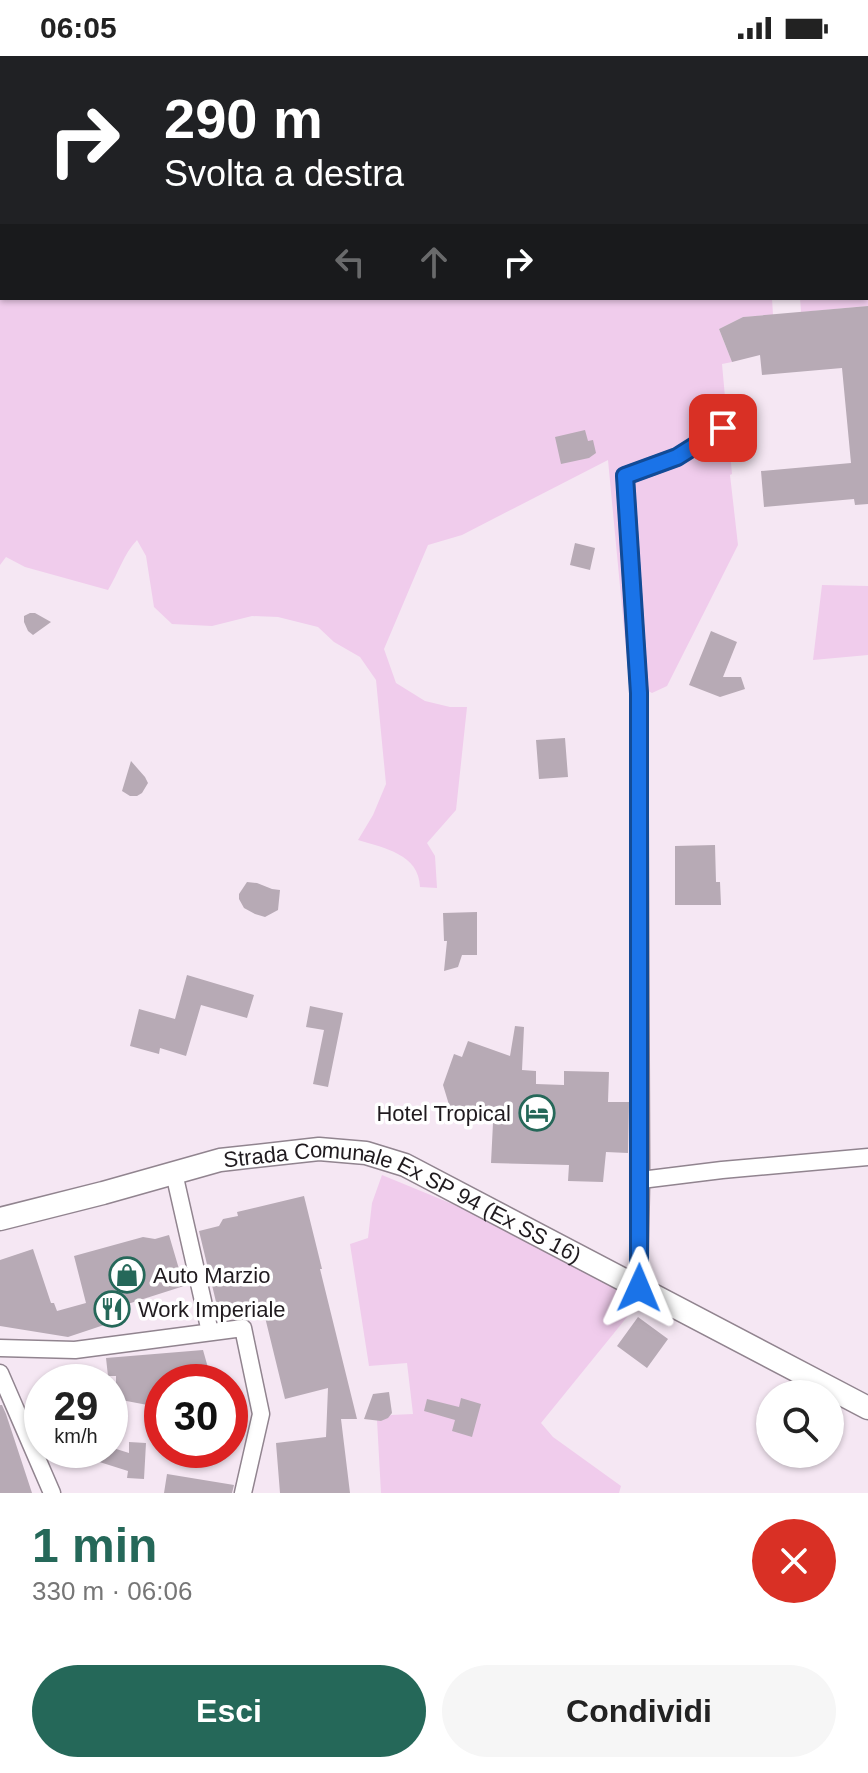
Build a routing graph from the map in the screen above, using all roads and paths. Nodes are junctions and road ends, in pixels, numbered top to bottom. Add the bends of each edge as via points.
1 (723, 428) dead end
2 (868, 1157) edge
3 (174, 1173) junction
4 (641, 1180) junction
5 (0, 1219) edge
6 (639, 1288) junction
7 (210, 1332) junction
8 (0, 1348) edge
9 (0, 1373) edge
10 (868, 1408) edge
11 (52, 1493) edge
12 (243, 1493) edge

1 - 4 street via 677,457 625,476 639,693
2 - 4 street
3 - 5 main road, Strada Comunale Ex SP 94 (Ex SS 16)
3 - 6 main road, Strada Comunale Ex SP 94 (Ex SS 16) via 220,1160 290,1152 366,1153 405,1165
3 - 7 street
4 - 6 street
6 - 10 main road, Strada Comunale Ex SP 94 (Ex SS 16)
7 - 8 street via 75,1350
7 - 12 street via 243,1328 261,1414
9 - 11 street

